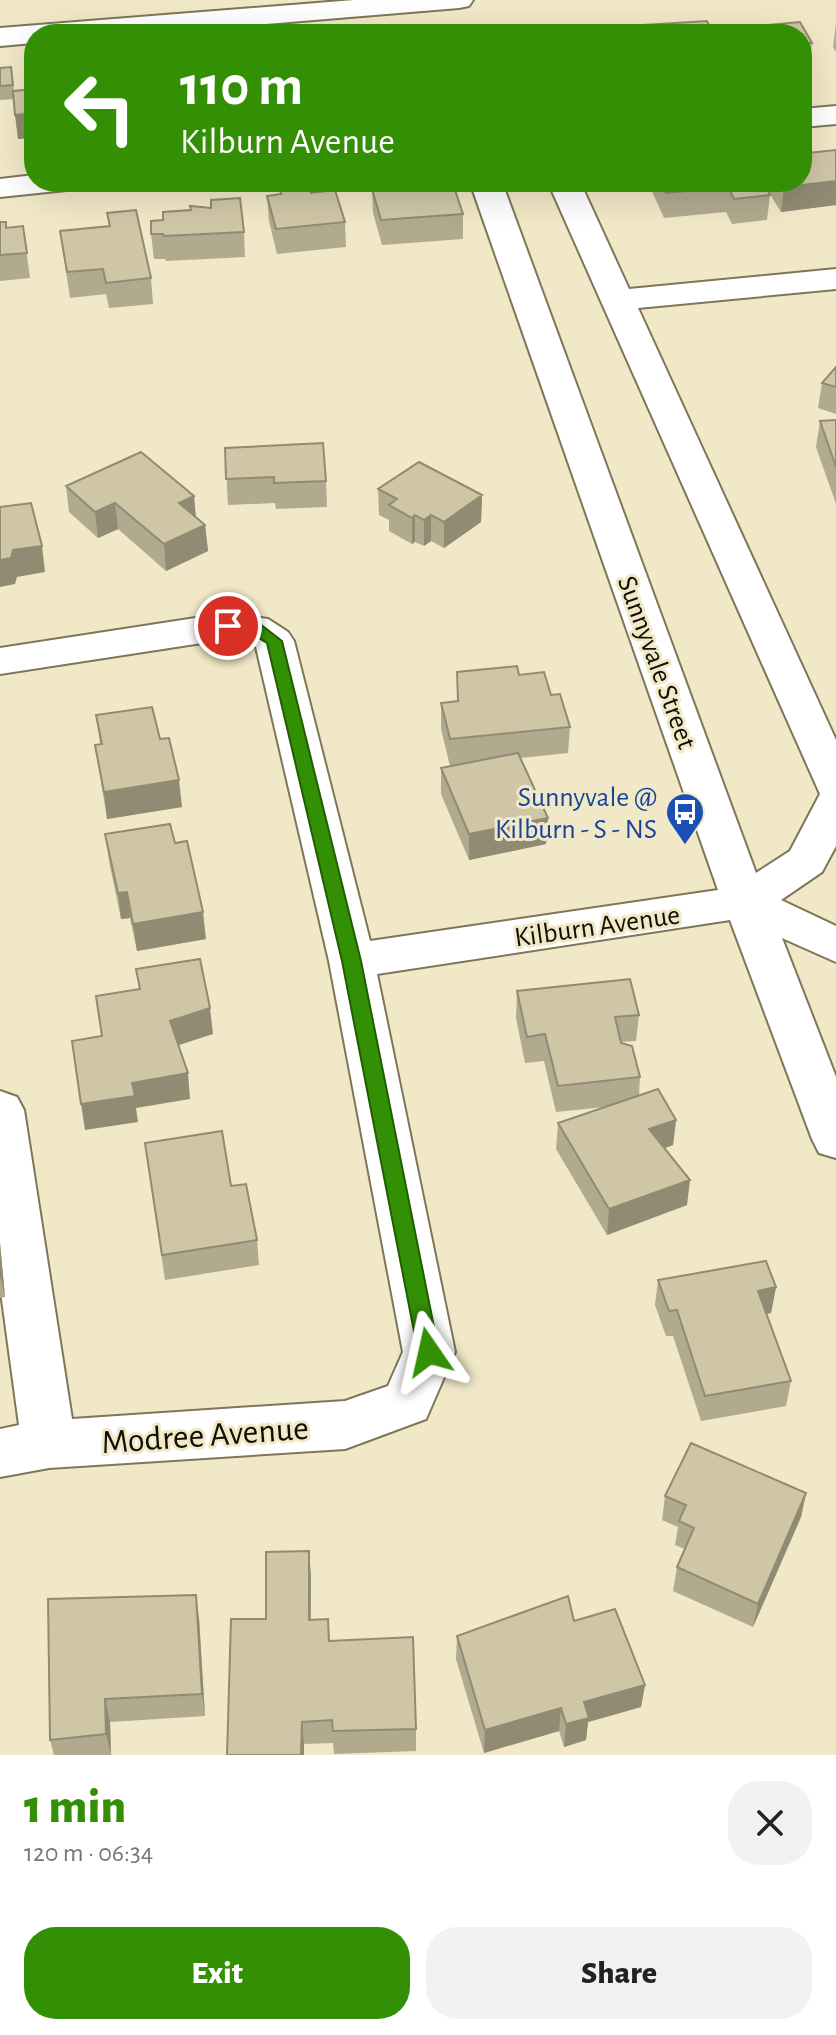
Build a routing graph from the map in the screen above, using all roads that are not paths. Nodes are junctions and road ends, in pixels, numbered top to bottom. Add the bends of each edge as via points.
1 (459, 0) edge
2 (334, 5) edge
3 (139, 24) edge
4 (365, 24) edge
5 (24, 35) edge
6 (0, 37) edge
7 (836, 115) edge
8 (812, 117) edge
9 (24, 186) edge
10 (0, 188) edge
11 (490, 192) edge
12 (569, 192) edge
13 (836, 279) edge
14 (618, 300) junction
15 (0, 661) edge
16 (836, 786) edge
17 (836, 802) edge
18 (745, 902) junction
19 (835, 944) edge
20 (352, 961) junction
21 (0, 1110) edge
22 (832, 1110) edge
23 (24, 1449) edge

1 - 2 street
2 - 3 street
2 - 4 street
5 - 6 street
7 - 8 street
9 - 10 street
11 - 18 street, Sunnyvale Street
12 - 14 street
13 - 14 street
14 - 16 street
15 - 20 street via 228,626 254,628 274,641
17 - 18 street via 807,861
18 - 19 street
18 - 20 street, Kilburn Avenue
18 - 22 street, Sunnyvale Street
20 - 23 street, Modree Avenue via 429,1352 407,1402 345,1425
21 - 23 street

